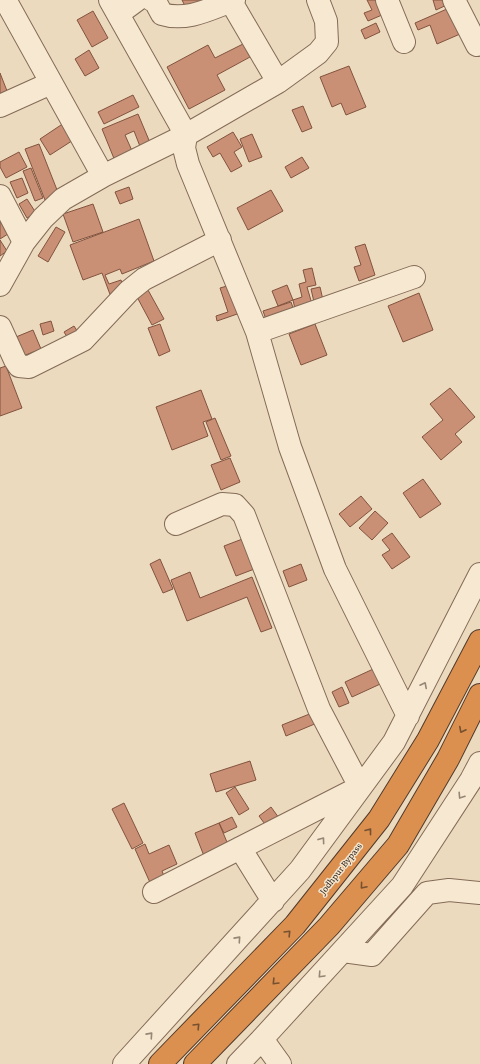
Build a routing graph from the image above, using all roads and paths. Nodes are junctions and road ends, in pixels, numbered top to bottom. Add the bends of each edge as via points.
1 (138, 0) edge
2 (152, 0) edge
3 (232, 0) edge
4 (318, 0) edge
5 (387, 0) edge
6 (454, 0) edge
7 (8, 1) edge
8 (114, 7) edge
9 (404, 42) dead end
10 (477, 45) dead end
11 (278, 82) junction
12 (51, 83) junction
13 (0, 106) edge
14 (186, 136) junction
15 (103, 176) junction
16 (0, 196) edge
17 (220, 240) junction
18 (24, 242) junction
19 (414, 277) dead end
20 (0, 285) edge
21 (0, 328) edge
22 (257, 332) junction
23 (176, 524) dead end
24 (480, 574) edge
25 (480, 641) edge
26 (480, 695) edge
27 (408, 716) junction
28 (480, 763) edge
29 (240, 848) junction
30 (154, 892) dead end
31 (480, 893) edge
32 (273, 901) junction
33 (343, 951) junction
34 (262, 1039) junction
35 (124, 1064) edge
36 (160, 1064) edge
37 (195, 1064) edge
38 (238, 1064) edge
39 (280, 1064) edge

1 - 8 street
2 - 3 street via 162,14 189,17
3 - 11 street
4 - 11 street via 326,21 326,42 318,53
5 - 9 street
6 - 10 street
7 - 12 street
8 - 14 street
11 - 14 street
12 - 13 street
12 - 15 street
14 - 15 street
14 - 17 street via 184,148 188,164
15 - 18 street via 63,199 43,218
16 - 18 street
17 - 21 street via 144,279 129,291 83,340 29,367 19,366
17 - 22 street
18 - 20 street
19 - 22 street
22 - 27 street via 290,447 335,569
23 - 29 street via 222,504 235,505 244,515 319,709 360,786
27 -> 24 street
36 -> 25 highway, Jodhpur Bypass via 295,925 379,819 428,740
26 -> 37 highway via 448,759 398,845 329,926
32 -> 27 street via 300,870 394,742
28 -> 33 street via 402,886
29 - 30 street
29 - 32 street
31 - 33 street via 449,890 428,893 372,956
35 -> 32 street
33 -> 34 street
34 - 38 street
34 - 39 street

